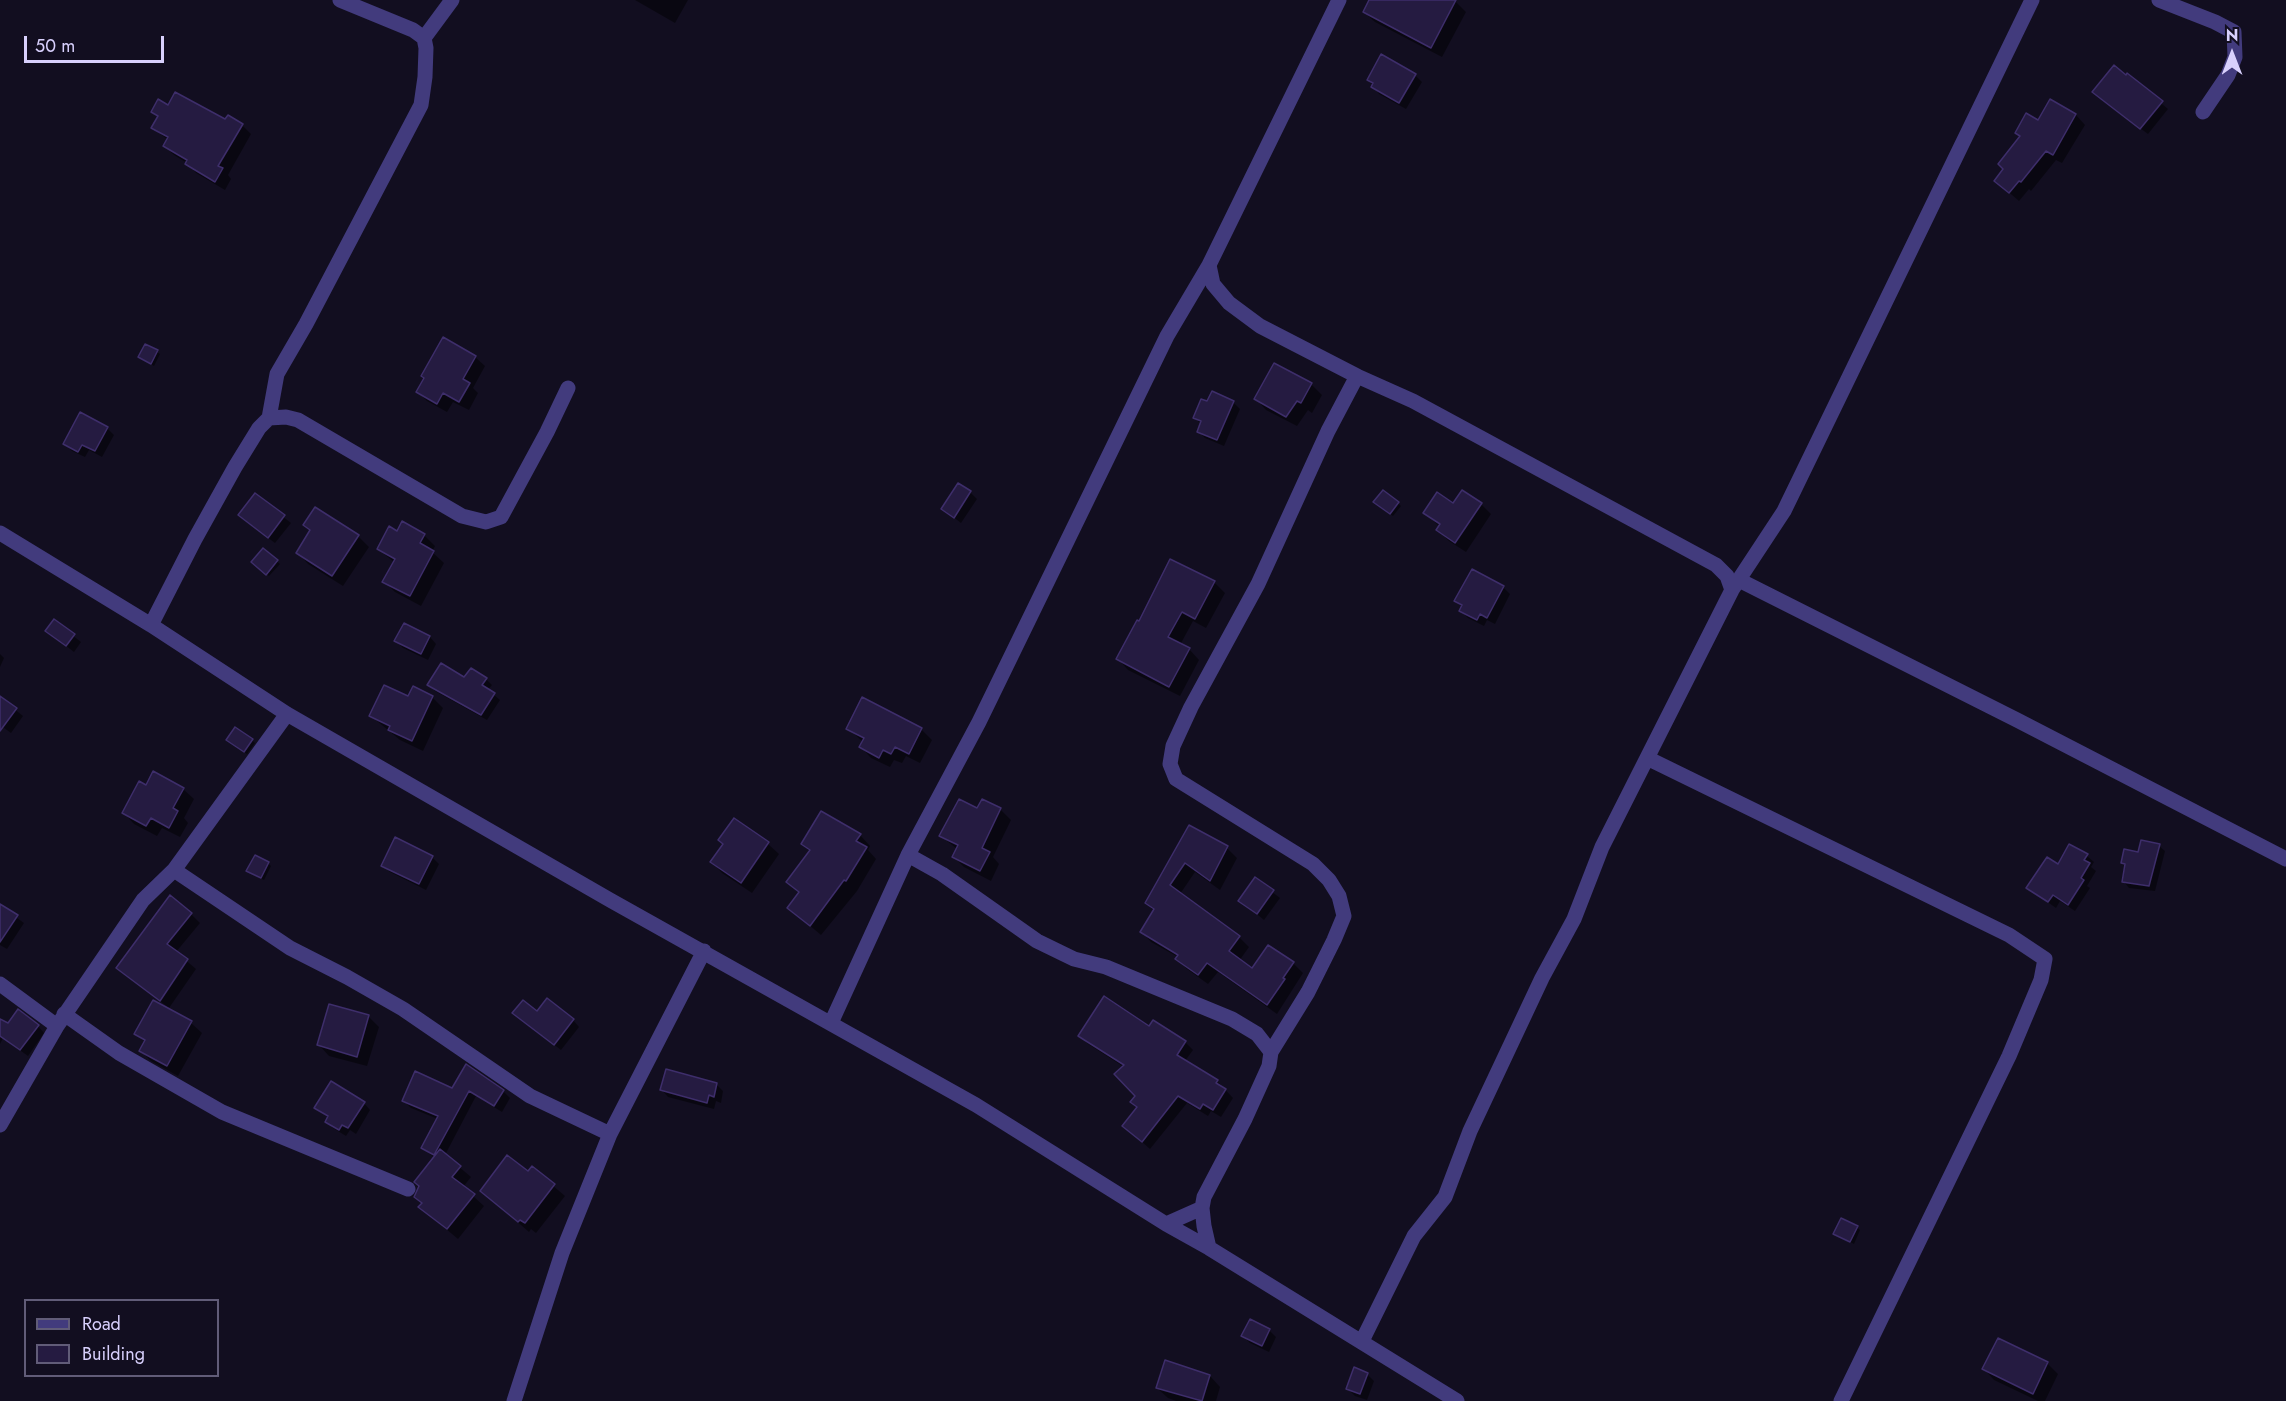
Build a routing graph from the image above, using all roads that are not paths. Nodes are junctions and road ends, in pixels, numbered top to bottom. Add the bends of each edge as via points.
1 (340, 0) edge
2 (452, 0) edge
3 (1339, 0) edge
4 (2032, 0) edge
5 (2159, 0) edge
6 (424, 38) junction
7 (2203, 112) dead end
8 (1209, 265) junction
9 (1357, 376) junction
10 (568, 388) dead end
11 (269, 418) junction
12 (0, 533) edge
13 (1736, 585) junction
14 (151, 625) junction
15 (287, 714) junction
16 (1647, 758) junction
17 (908, 855) junction
18 (2286, 859) edge
19 (174, 870) junction
20 (704, 951) junction
21 (0, 984) edge
22 (61, 1020) junction
23 (831, 1023) junction
24 (1270, 1052) junction
25 (0, 1125) edge
26 (610, 1134) junction
27 (408, 1189) dead end
28 (1202, 1208) junction
29 (1166, 1224) junction
30 (1209, 1248) junction
31 (1362, 1341) junction
32 (514, 1401) edge
33 (1457, 1401) edge
34 (1841, 1401) edge

1 - 6 street
2 - 6 street
3 - 8 street
4 - 13 street via 1784,512
5 - 7 street via 2234,32 2235,57 2228,75
6 - 11 street via 426,67 421,105 278,374
8 - 9 street via 1213,284 1229,303 1260,326
8 - 17 street via 1167,336 979,722
9 - 13 street via 1413,400 1716,565
9 - 24 street via 1258,584 1186,717 1170,764 1176,779 1313,864 1339,896 1344,916 1334,940 1308,992
10 - 11 street via 501,517 486,522 462,516 298,420
11 - 14 street via 235,467
12 - 14 street
13 - 16 street
13 - 18 street via 2017,720
14 - 15 street
15 - 19 street
15 - 20 street
16 - 31 street via 1602,847 1574,919 1470,1131 1445,1197 1414,1236
16 - 34 street via 2009,934 2045,959 2041,980 2009,1056
17 - 23 street
17 - 24 street via 942,874 1037,941 1232,1019 1257,1034
19 - 22 street via 142,900
19 - 26 street via 290,948 403,1009 530,1096
20 - 23 street
20 - 26 street
21 - 22 street
22 - 25 street
22 - 27 street via 222,1112
23 - 29 street via 976,1105
24 - 28 street via 1269,1066
26 - 32 street via 562,1252
28 - 29 street
28 - 30 street
29 - 30 street
30 - 31 street
31 - 33 street

